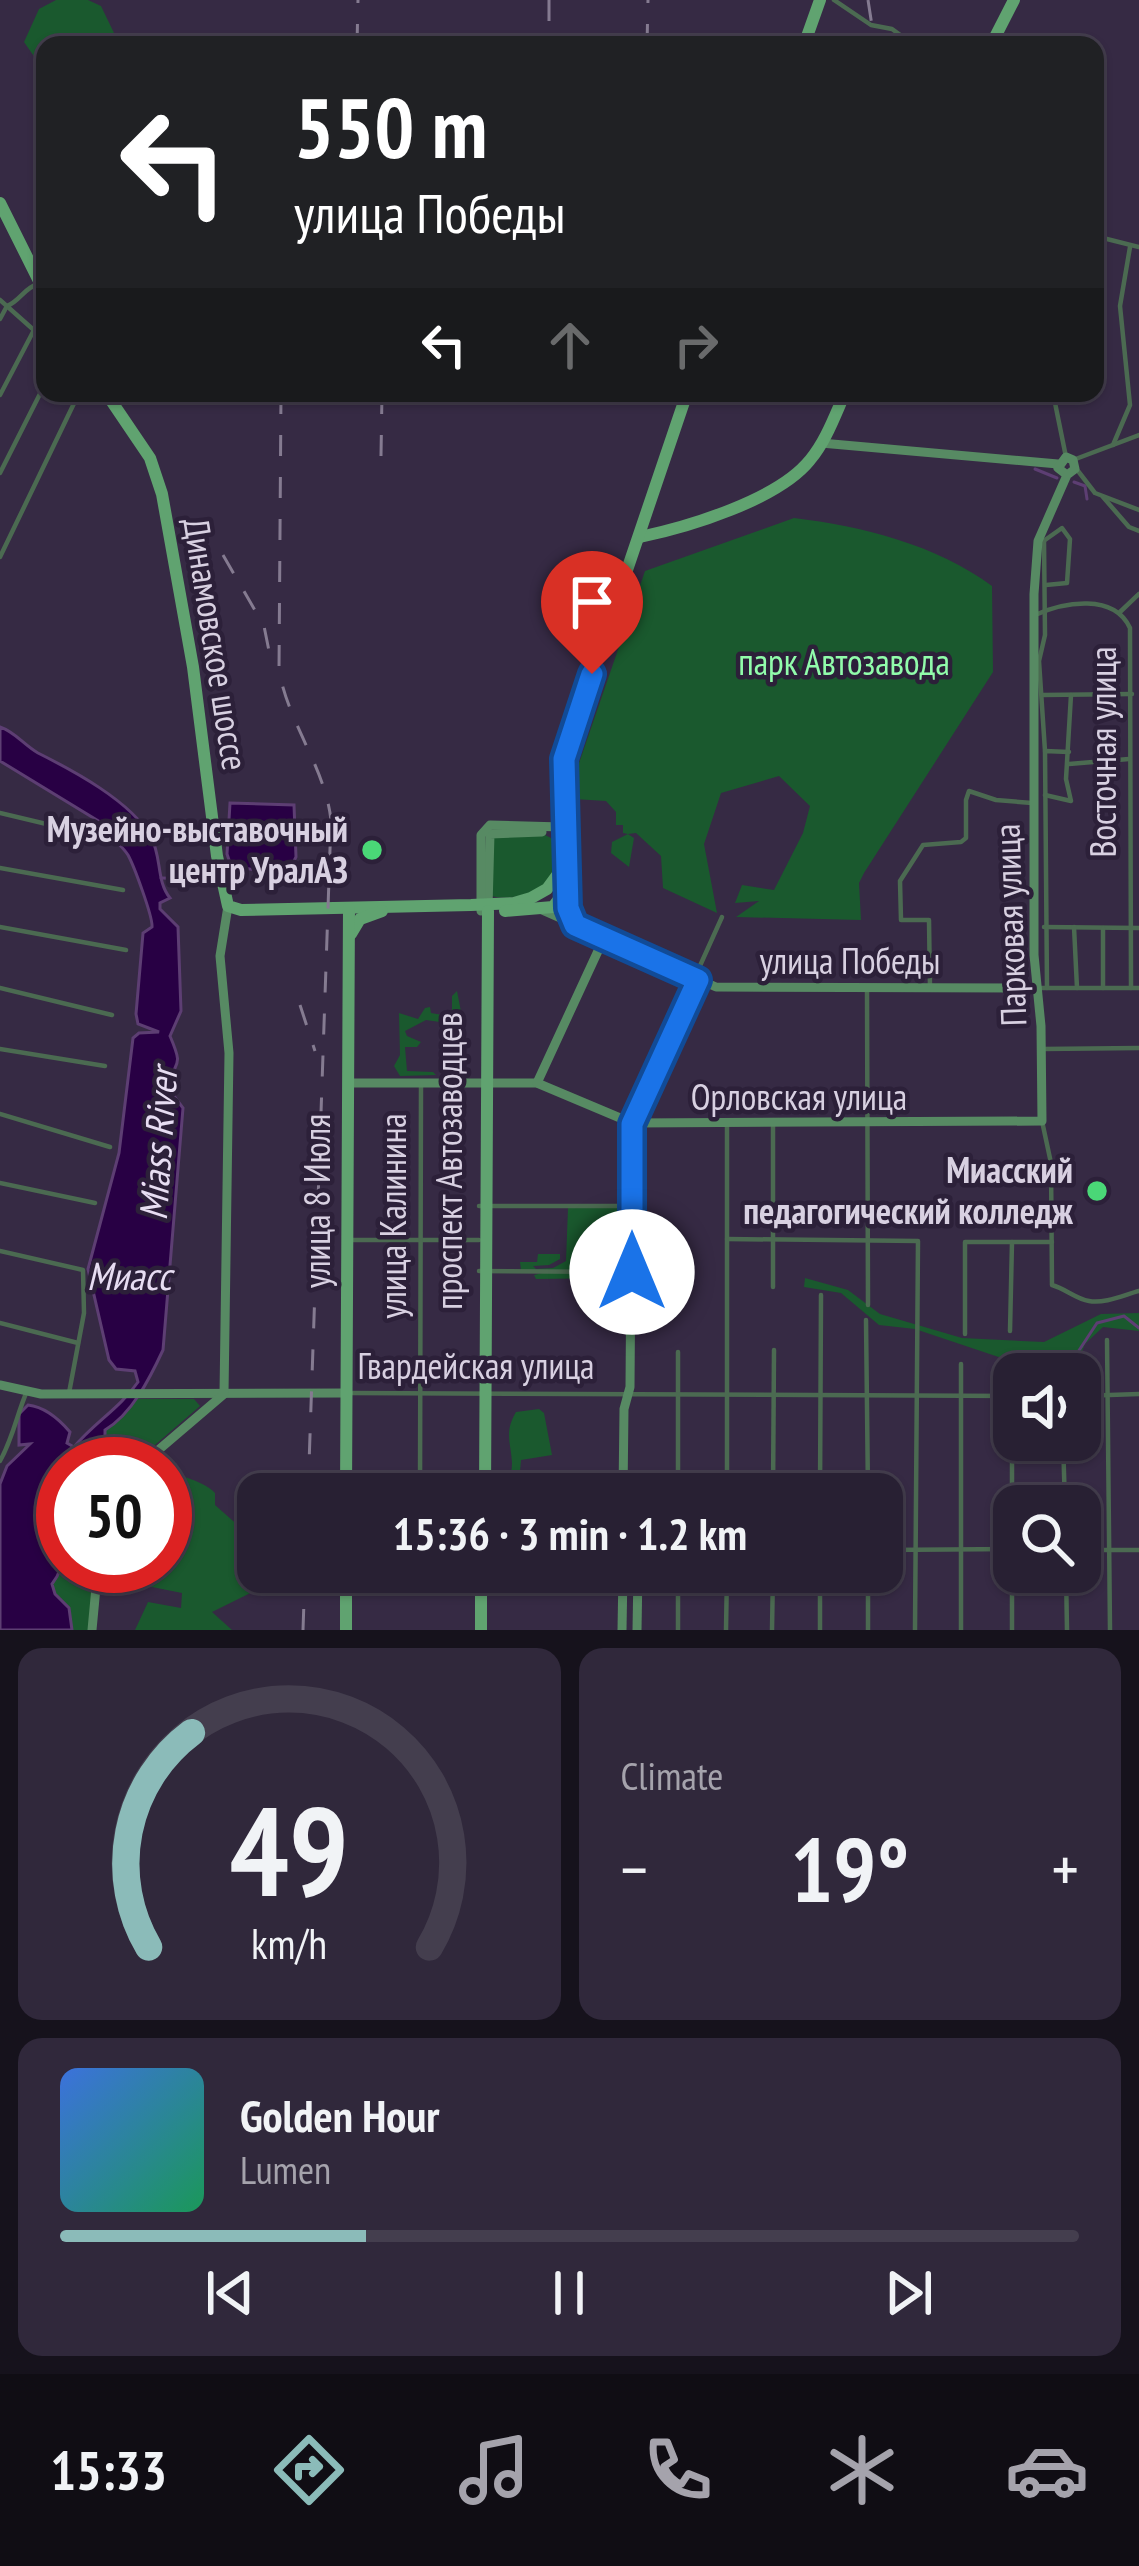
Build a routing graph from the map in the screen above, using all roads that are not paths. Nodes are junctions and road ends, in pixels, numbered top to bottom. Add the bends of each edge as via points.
1 (820, 0) edge
2 (834, 0) edge
3 (1010, 7) edge
4 (807, 36) edge
5 (902, 36) edge
6 (996, 36) edge
7 (0, 203) edge
8 (8, 232) edge
9 (1104, 238) edge
10 (1130, 247) junction
11 (1139, 247) edge
12 (36, 277) edge
13 (36, 288) edge
14 (0, 300) edge
15 (7, 306) junction
16 (0, 319) edge
17 (34, 330) joint
18 (0, 395) edge
19 (36, 402) edge
20 (74, 402) edge
21 (112, 402) edge
22 (684, 402) edge
23 (840, 402) edge
24 (1055, 402) edge
25 (1139, 435) edge
26 (821, 443) junction
27 (1113, 445) junction
28 (1068, 464) junction
29 (0, 473) edge
30 (1103, 497) junction
31 (1139, 510) edge
32 (1139, 531) edge
33 (640, 537) junction
34 (4, 541) edge
35 (0, 556) edge
36 (1046, 585) junction
37 (1139, 594) edge
38 (1046, 610) junction
39 (1120, 612) junction
40 (1033, 616) junction
41 (1130, 634) junction
42 (1139, 634) edge
43 (1036, 671) junction
44 (1136, 682) edge
45 (1037, 692) junction
46 (1071, 694) junction
47 (1132, 694) junction
48 (1129, 725) junction
49 (1139, 726) edge
50 (1045, 751) junction
51 (1069, 752) junction
52 (1129, 759) junction
53 (1068, 764) junction
54 (1139, 770) edge
55 (1130, 771) junction
56 (563, 772) junction
57 (1066, 779) junction
58 (1046, 784) junction
59 (1045, 795) junction
60 (561, 798) junction
61 (1032, 802) junction
62 (0, 813) edge
63 (1130, 816) junction
64 (1139, 816) edge
65 (531, 825) junction
66 (563, 829) junction
67 (487, 831) junction
68 (101, 837) dead end
69 (1130, 863) junction
70 (1139, 863) edge
71 (0, 868) edge
72 (123, 890) dead end
73 (565, 890) junction
74 (482, 907) junction
75 (349, 908) junction
76 (541, 910) junction
77 (382, 911) junction
78 (232, 912) junction
79 (722, 916) dead end
80 (574, 924) junction
81 (1074, 926) junction
82 (0, 927) edge
83 (1044, 927) junction
84 (1130, 927) junction
85 (1102, 928) junction
86 (1139, 928) edge
87 (604, 938) junction
88 (348, 940) junction
89 (127, 950) dead end
90 (1034, 958) junction
91 (1047, 958) junction
92 (696, 980) junction
93 (0, 988) edge
94 (867, 988) junction
95 (930, 988) junction
96 (1042, 988) junction
97 (1077, 988) junction
98 (1103, 988) junction
99 (1135, 988) edge
100 (112, 1015) dead end
101 (1042, 1048) junction
102 (1139, 1048) edge
103 (0, 1049) edge
104 (106, 1066) dead end
105 (348, 1083) junction
106 (421, 1083) junction
107 (483, 1083) junction
108 (537, 1083) junction
109 (0, 1114) edge
110 (1042, 1121) junction
111 (632, 1124) junction
112 (727, 1124) junction
113 (773, 1124) junction
114 (867, 1124) junction
115 (110, 1147) dead end
116 (0, 1183) edge
117 (95, 1203) dead end
118 (482, 1206) junction
119 (627, 1206) junction
120 (727, 1239) junction
121 (346, 1240) junction
122 (420, 1240) junction
123 (479, 1240) junction
124 (773, 1240) junction
125 (868, 1241) junction
126 (1012, 1242) junction
127 (1052, 1242) junction
128 (0, 1250) edge
129 (482, 1271) junction
130 (632, 1272) junction
131 (773, 1287) dead end
132 (1139, 1291) edge
133 (821, 1295) dead end
134 (868, 1305) dead end
135 (866, 1319) dead end
136 (0, 1323) edge
137 (1010, 1331) dead end
138 (965, 1334) dead end
139 (1107, 1340) dead end
140 (78, 1343) junction
141 (774, 1350) dead end
142 (678, 1352) dead end
143 (962, 1364) dead end
144 (2, 1388) edge
145 (27, 1391) junction
146 (726, 1392) junction
147 (773, 1392) junction
148 (348, 1393) junction
149 (420, 1393) junction
150 (482, 1393) junction
151 (629, 1393) junction
152 (678, 1393) junction
153 (69, 1394) junction
154 (224, 1394) junction
155 (820, 1394) junction
156 (868, 1394) junction
157 (916, 1394) junction
158 (961, 1394) junction
159 (1139, 1394) edge
160 (993, 1395) edge
161 (1101, 1395) edge
162 (1106, 1395) junction
163 (174, 1437) edge
164 (0, 1461) edge
165 (346, 1473) edge
166 (420, 1473) edge
167 (481, 1473) edge
168 (623, 1473) edge
169 (678, 1473) edge
170 (727, 1473) edge
171 (773, 1473) edge
172 (820, 1473) edge
173 (868, 1473) edge
174 (962, 1549) junction
175 (993, 1549) edge
176 (903, 1550) edge
177 (915, 1550) junction
178 (1101, 1550) edge
179 (1108, 1550) junction
180 (1139, 1550) edge
181 (95, 1593) edge
182 (346, 1593) edge
183 (481, 1593) edge
184 (623, 1593) edge
185 (638, 1593) edge
186 (678, 1593) edge
187 (727, 1593) edge
188 (773, 1593) edge
189 (820, 1593) edge
190 (868, 1593) edge
191 (1012, 1593) edge
192 (1066, 1593) edge
193 (92, 1630) edge
194 (346, 1630) edge
195 (481, 1630) edge
196 (622, 1630) edge
197 (638, 1630) edge
198 (678, 1630) edge
199 (726, 1630) edge
200 (772, 1630) edge
201 (820, 1630) edge
202 (868, 1630) edge
203 (915, 1630) edge
204 (961, 1630) edge
205 (1012, 1630) edge
206 (1067, 1630) edge
207 (1109, 1630) edge

1 - 4 main road
2 - 5 street
3 - 6 main road
7 - 8 main road
8 - 12 main road
9 - 10 street
10 - 11 street
10 - 27 street via 1120,306 1130,405
13 - 15 street
14 - 15 street
15 - 16 street
15 - 17 street
17 - 18 street
19 - 29 street
20 - 34 street
21 - 78 main road, Динамовское шоссе via 150,458 162,494
22 - 33 main road
23 - 26 main road
24 - 28 street
25 - 27 street
26 - 28 street
26 - 33 main road via 780,484 703,522
27 - 28 street
28 - 30 street
28 - 40 street, Парковая улица via 1038,541
30 - 31 street
30 - 32 street
33 - 56 main road
34 - 35 street
36 - 36 street via 1067,583 1070,538 1062,528 1042,541
36 - 38 street
37 - 39 street
38 - 39 street, Восточная улица via 1100,604
38 - 40 street, Восточная улица
38 - 43 street
39 - 41 street, Восточная улица
40 - 43 street, Парковая улица
41 - 42 street
41 - 44 street, Восточная улица
43 - 45 street, Парковая улица
44 - 47 street, Восточная улица
45 - 46 street
45 - 50 street
45 - 61 street, Парковая улица
46 - 47 street
46 - 51 street
47 - 48 street, Восточная улица
48 - 49 street
48 - 52 street, Восточная улица
50 - 51 street
50 - 58 street
51 - 53 street
52 - 53 street
52 - 55 street, Восточная улица
53 - 57 street
54 - 55 street
55 - 63 street, Восточная улица
56 - 60 main road
56 - 66 main road
57 - 58 street
57 - 59 street via 1071,801
58 - 59 street
59 - 83 street
60 - 65 street via 553,815
60 - 66 main road
61 - 90 street, Парковая улица
61 - 95 street via 969,791 966,838 923,845 900,881 901,920 929,920
62 - 68 street
63 - 64 street
63 - 69 street, Восточная улица
65 - 66 street
65 - 67 street
66 - 67 street
66 - 73 main road
66 - 74 main road via 558,874 547,889
67 - 74 street, проспект Автозаводцев
69 - 70 street
69 - 84 street, Восточная улица
71 - 72 street
73 - 76 main road via 560,902
73 - 80 street
74 - 75 main road
74 - 76 main road
74 - 77 main road
74 - 107 main road, проспект Автозаводцев
75 - 77 main road
75 - 78 main road
75 - 88 main road, улица 8 Июля
76 - 80 street, улица Победы
77 - 88 main road via 360,920
78 - 154 street via 220,956 229,1052
79 - 92 street
80 - 87 street, улица Победы
81 - 83 street
81 - 85 street
81 - 97 street
82 - 89 street
83 - 91 street
84 - 85 street
84 - 86 street
84 - 99 street, Восточная улица
85 - 98 street
87 - 92 street, улица Победы
87 - 108 street
88 - 105 main road, улица 8 Июля
90 - 91 street
90 - 96 street, Парковая улица
91 - 96 street
92 - 94 street, улица Победы via 716,987
92 - 111 street
93 - 100 street
94 - 95 street, улица Победы
94 - 114 street
95 - 96 street, улица Победы
96 - 97 street, улица Победы
96 - 101 street, Парковая улица
97 - 98 street, улица Победы
98 - 99 street, улица Победы
101 - 102 street
101 - 110 street, Парковая улица
103 - 104 street
105 - 106 street, Орловская улица
105 - 121 main road, улица 8 Июля
106 - 107 street, Орловская улица
106 - 122 street, улица Калинина
107 - 108 street, Орловская улица
107 - 118 main road, проспект Автозаводцев
108 - 111 street, Орловская улица
109 - 115 street
110 - 114 street, Орловская улица
110 - 127 street, Парковая улица
111 - 112 street, Орловская улица
111 - 119 street
112 - 113 street, Орловская улица
112 - 120 street
113 - 114 street, Орловская улица
113 - 124 street
114 - 125 street
116 - 117 street
118 - 119 street
118 - 123 main road, проспект Автозаводцев
118 - 129 main road, проспект Автозаводцев
119 - 130 street
120 - 124 street
120 - 146 street
121 - 122 street
121 - 148 main road, улица 8 Июля
122 - 123 street
122 - 149 street, улица Калинина
123 - 129 main road, проспект Автозаводцев
124 - 125 street
124 - 131 street
125 - 134 street
125 - 157 street via 918,1241
126 - 127 street
126 - 137 street
126 - 138 street via 965,1242
127 - 132 street, Парковая улица via 1052,1285 1096,1302
128 - 140 street via 83,1270
129 - 130 street
129 - 150 main road, проспект Автозаводцев
130 - 151 street
133 - 155 street
135 - 156 street
136 - 140 street
139 - 162 street
140 - 153 street
141 - 147 street
142 - 152 street
143 - 158 street
144 - 145 street, Гвардейская улица
145 - 153 street, Гвардейская улица
145 - 164 street
146 - 147 street, Гвардейская улица
146 - 152 street, Гвардейская улица
146 - 170 street
147 - 155 street, Гвардейская улица
147 - 171 street
148 - 149 street, Гвардейская улица
148 - 154 street, Гвардейская улица
148 - 165 main road, улица 8 Июля
149 - 150 street, Гвардейская улица
149 - 166 street, улица Калинина
150 - 151 street, Гвардейская улица
150 - 167 main road, проспект Автозаводцев
151 - 152 street, Гвардейская улица
151 - 168 street
152 - 169 street
153 - 154 street, Гвардейская улица
154 - 163 street
155 - 156 street, Гвардейская улица
155 - 172 street
156 - 157 street, Гвардейская улица
156 - 173 street
157 - 158 street, Гвардейская улица
157 - 177 street
158 - 160 street, Гвардейская улица
158 - 174 street
159 - 162 street
161 - 162 street
162 - 179 street
174 - 175 street
174 - 177 street
174 - 204 street
176 - 177 street
177 - 203 street
178 - 179 street
179 - 180 street
179 - 207 street
181 - 193 street
182 - 194 main road
183 - 195 main road
184 - 196 street
185 - 197 street
186 - 198 street
187 - 199 street
188 - 200 street
189 - 201 street
190 - 202 street
191 - 205 street
192 - 206 street

